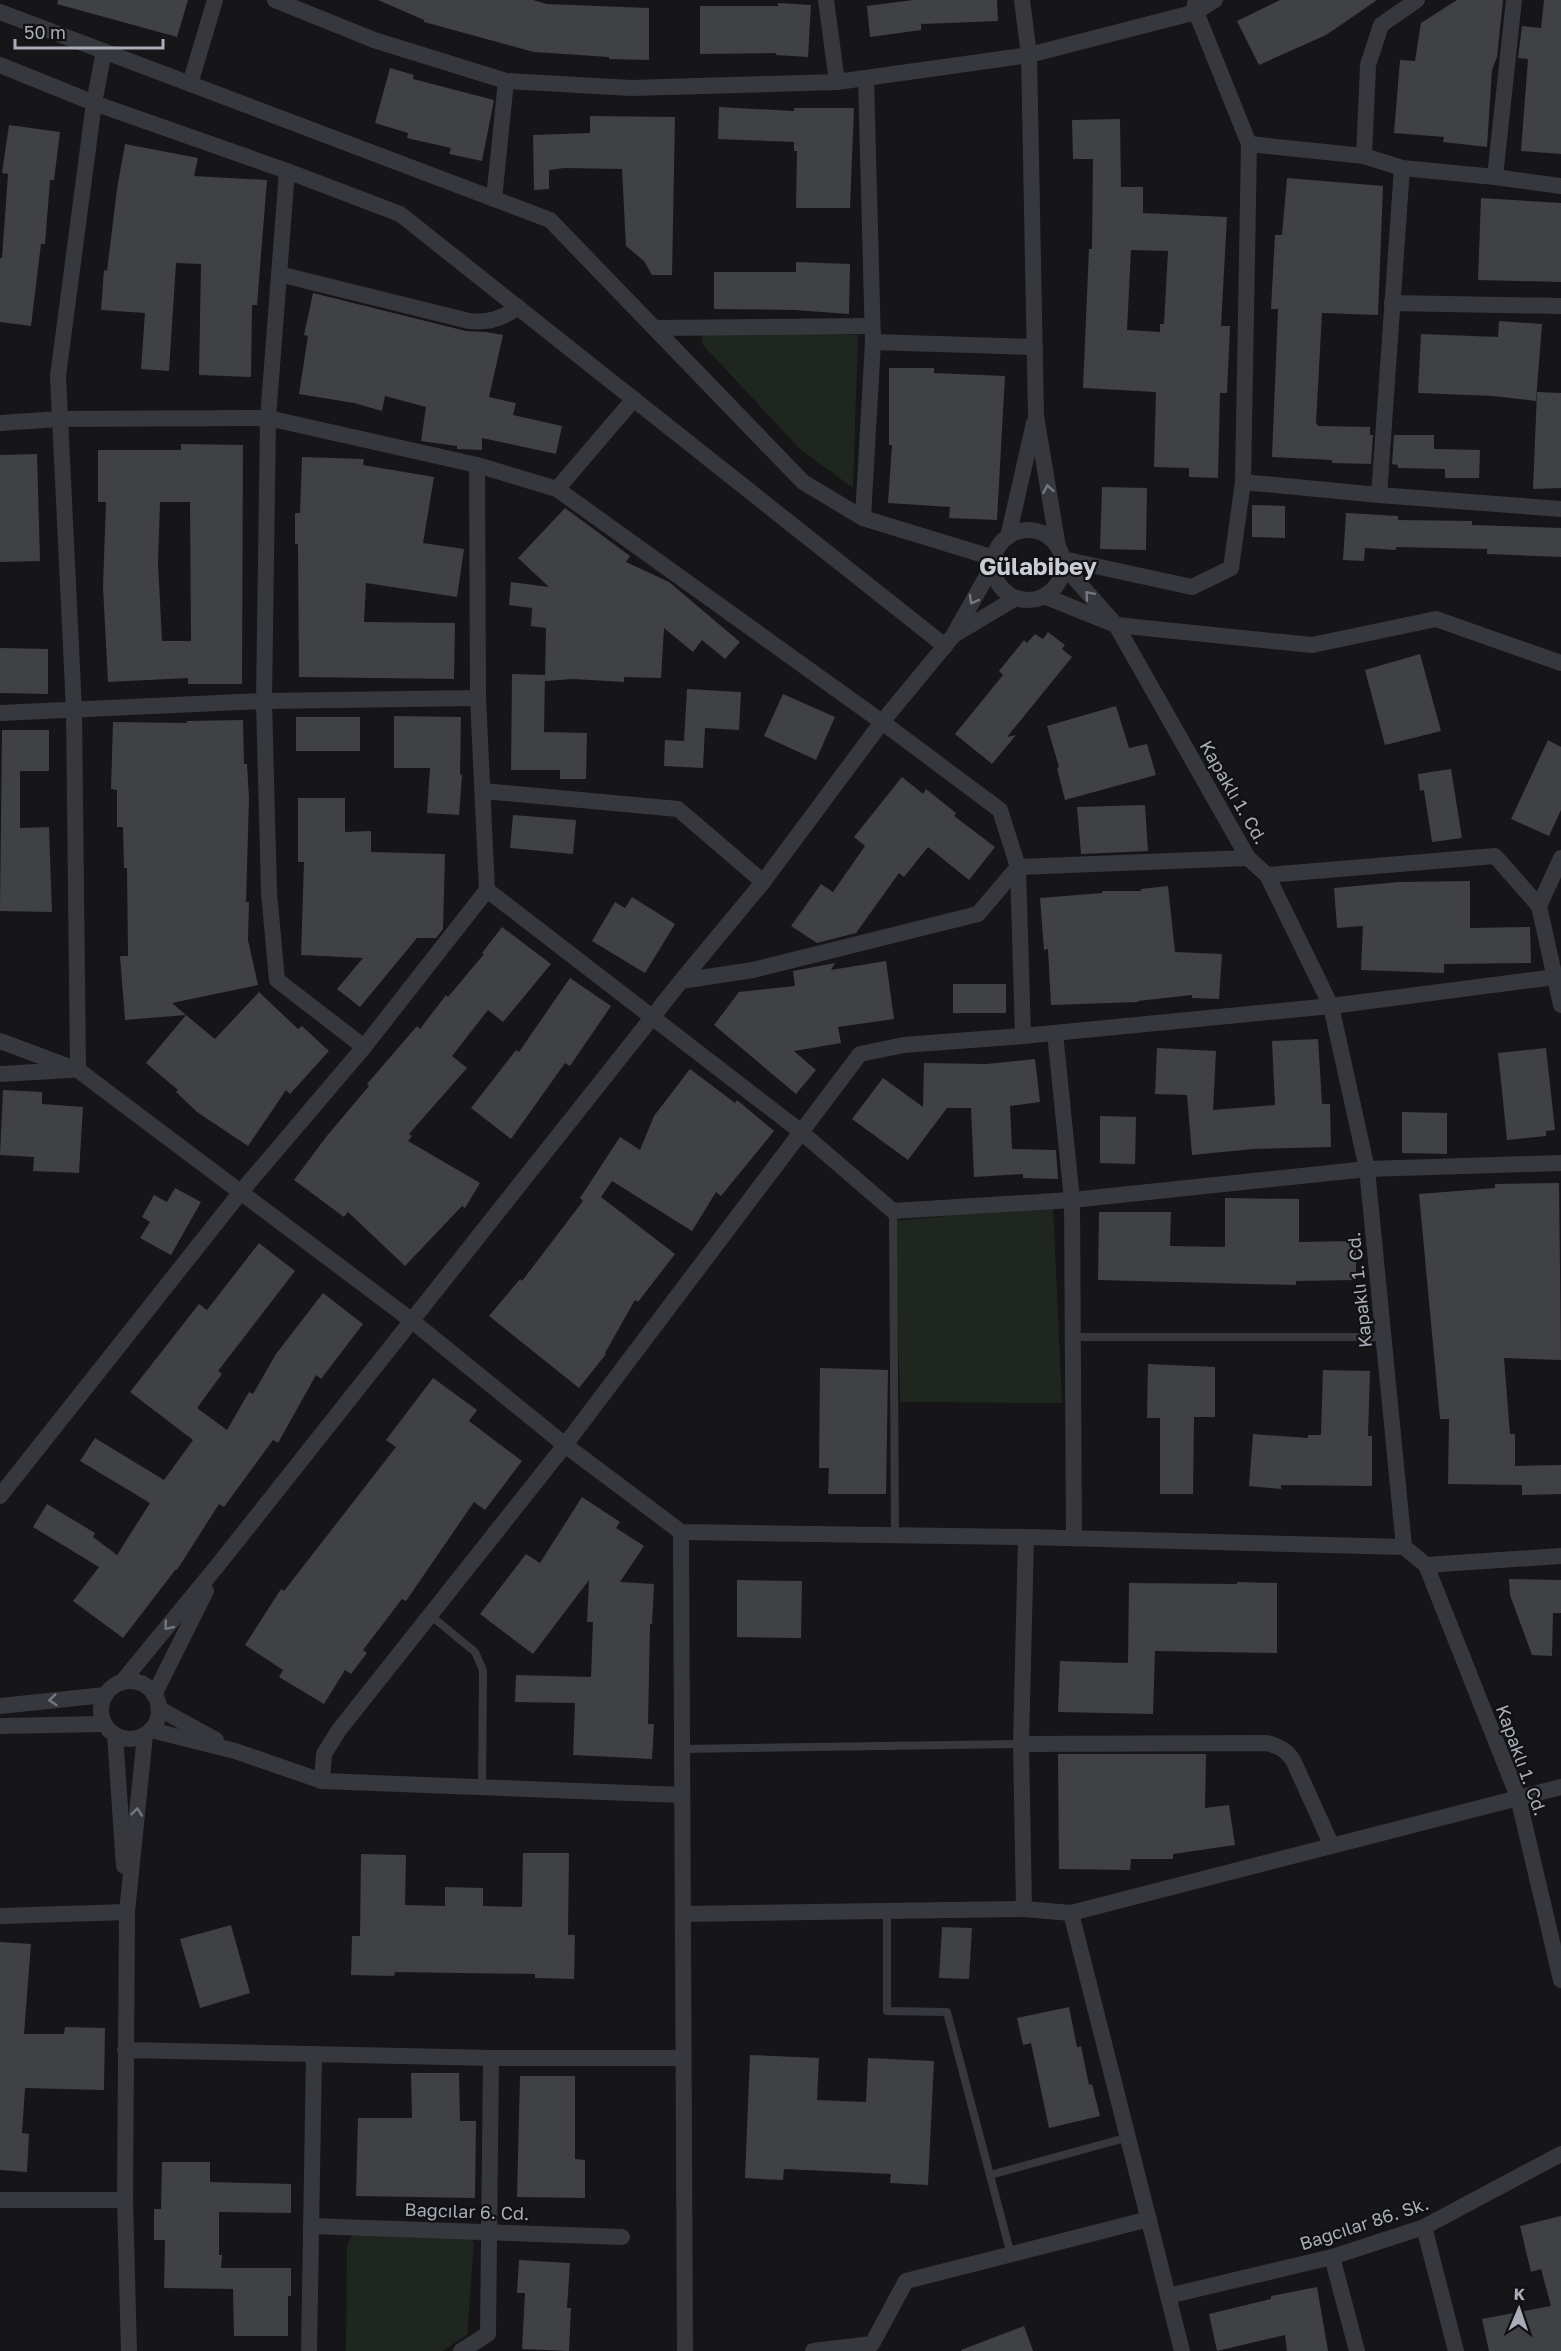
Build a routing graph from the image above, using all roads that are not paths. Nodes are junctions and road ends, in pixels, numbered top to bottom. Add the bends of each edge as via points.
1 (215, 0) edge
2 (275, 0) edge
3 (826, 0) edge
4 (1022, 0) edge
5 (1215, 0) edge
6 (1417, 0) edge
7 (1514, 0) edge
8 (1195, 6) edge
9 (0, 12) edge
10 (104, 51) junction
11 (1029, 55) junction
12 (0, 65) edge
13 (866, 78) junction
14 (506, 81) junction
15 (837, 82) junction
16 (190, 84) junction
17 (94, 103) junction
18 (1249, 144) junction
19 (1364, 156) junction
20 (1402, 168) junction
21 (287, 171) junction
22 (1495, 177) junction
23 (1561, 186) edge
24 (494, 199) junction
25 (279, 274) junction
26 (1392, 303) junction
27 (1561, 306) edge
28 (518, 307) junction
29 (655, 328) junction
30 (873, 334) junction
31 (1035, 347) junction
32 (634, 399) junction
33 (1036, 416) junction
34 (268, 418) junction
35 (60, 419) junction
36 (0, 423) edge
37 (477, 465) junction
38 (1243, 482) junction
39 (557, 489) junction
40 (1379, 495) junction
41 (1561, 508) edge
42 (864, 518) junction
43 (1008, 537) junction
44 (1061, 557) junction
45 (994, 561) junction
46 (1044, 596) junction
47 (1016, 598) junction
48 (1116, 625) junction
49 (949, 641) junction
50 (1561, 663) edge
51 (478, 698) junction
52 (264, 701) junction
53 (74, 710) junction
54 (0, 713) edge
55 (882, 722) junction
56 (484, 791) junction
57 (1248, 858) junction
58 (1561, 858) edge
59 (1018, 867) junction
60 (1268, 875) junction
61 (763, 882) junction
62 (487, 890) junction
63 (1539, 906) junction
64 (1555, 977) junction
65 (681, 981) junction
66 (1561, 1005) edge
67 (1331, 1006) junction
68 (652, 1017) junction
69 (1055, 1033) junction
70 (1023, 1036) junction
71 (0, 1041) edge
72 (364, 1047) junction
73 (78, 1070) junction
74 (0, 1074) edge
75 (800, 1131) junction
76 (1561, 1163) edge
77 (1367, 1170) junction
78 (240, 1193) junction
79 (1072, 1200) junction
80 (893, 1211) junction
81 (411, 1320) junction
82 (1072, 1337) junction
83 (1383, 1337) junction
84 (565, 1444) junction
85 (0, 1496) edge
86 (681, 1532) junction
87 (895, 1535) junction
88 (1026, 1537) junction
89 (1074, 1538) junction
90 (1404, 1547) junction
91 (1561, 1556) edge
92 (1426, 1564) junction
93 (218, 1565) junction
94 (430, 1615) junction
95 (121, 1683) junction
96 (105, 1695) junction
97 (156, 1701) junction
98 (0, 1706) edge
99 (0, 1726) edge
100 (110, 1730) junction
101 (148, 1732) junction
102 (1021, 1744) junction
103 (681, 1749) junction
104 (235, 1750) junction
105 (322, 1781) junction
106 (482, 1787) junction
107 (1561, 1787) edge
108 (681, 1795) junction
109 (1518, 1797) junction
110 (1332, 1846) junction
111 (1024, 1910) junction
112 (887, 1911) junction
113 (127, 1912) junction
114 (1071, 1913) junction
115 (684, 1914) junction
116 (0, 1916) edge
117 (1561, 1980) edge
118 (125, 2050) junction
119 (314, 2055) junction
120 (491, 2058) junction
121 (682, 2058) junction
122 (1129, 2137) junction
123 (1561, 2154) edge
124 (990, 2175) junction
125 (0, 2200) edge
126 (125, 2200) junction
127 (1149, 2219) junction
128 (311, 2226) junction
129 (1424, 2228) junction
130 (490, 2231) junction
131 (622, 2237) dead end
132 (1011, 2255) junction
133 (1332, 2257) junction
134 (1168, 2296) junction
135 (129, 2351) edge
136 (309, 2351) edge
137 (461, 2351) edge
138 (685, 2351) edge
139 (813, 2351) edge
140 (1182, 2351) edge
141 (1357, 2351) edge
142 (1456, 2351) edge

1 - 16 street
2 - 14 street via 374,40
3 - 15 street
4 - 11 street
5 - 8 street
6 - 19 street via 1381,25 1368,64
7 - 22 street
8 - 11 street
8 - 18 street
9 - 10 street
10 - 16 street
10 - 17 street
11 - 13 street
11 - 31 street
12 - 17 street
13 - 15 street
13 - 30 street
14 - 15 street via 631,88
14 - 24 street
16 - 24 street
17 - 21 street
17 - 35 street via 58,376
18 - 19 street
18 - 38 street
19 - 20 street
20 - 22 street
20 - 26 street
21 - 25 street
21 - 28 street via 400,214
22 - 23 street
24 - 29 street via 550,220
25 - 28 street via 469,321 492,321
25 - 34 street
26 - 27 street
26 - 40 street
28 - 32 street
29 - 30 street
29 - 42 street via 803,482
30 - 31 street
30 - 42 street
31 - 33 street
32 - 39 street
32 - 49 street
33 - 43 street
44 -> 33 street
34 - 35 street
34 - 37 street
34 - 52 street
35 - 36 street
35 - 53 street
37 - 39 street
37 - 51 street
38 - 40 street
38 - 44 street via 1231,568 1192,587
39 - 55 street
40 - 41 street
42 - 45 street
43 - 44 street via 1021,531 1035,531 1048,536
43 - 45 street via 1000,544
44 - 46 street via 1062,575
48 -> 44 street, Kapaklı 1. Cd.
45 - 47 street via 996,579
45 -> 49 street
46 - 47 street
46 - 48 street
47 - 49 street
48 - 50 street via 1312,645 1436,619
48 - 57 street, Kapaklı 1. Cd.
49 - 55 street
51 - 52 street
51 - 56 street
52 - 53 street
52 - 72 street via 269,893 277,980
53 - 54 street
53 - 73 street
55 - 59 street via 1000,810
55 - 61 street
56 - 61 street via 678,808
56 - 62 street
57 - 59 street
57 - 60 street, Kapaklı 1. Cd.
58 - 63 street
59 - 65 street via 978,914 753,970
59 - 70 street
60 - 63 street via 1495,856
60 - 67 street, Kapaklı 1. Cd.
61 - 65 street
62 - 68 street
62 - 72 street
63 - 64 street
64 - 66 street
64 - 67 street
65 - 68 street
67 - 69 street
67 - 77 street, Kapaklı 1. Cd.
68 - 75 street
68 - 81 street
69 - 70 street
69 - 79 street
70 - 75 street via 904,1045 860,1054
71 - 73 street
72 - 78 street
73 - 74 street
73 - 78 street
75 - 80 street
75 - 84 street
76 - 77 street
77 - 79 street
77 - 83 street, Kapaklı 1. Cd.
78 - 81 street
78 - 85 street
79 - 80 street
79 - 82 street
80 - 87 lane
81 - 84 street
81 - 93 street
82 - 83 lane
82 - 89 street
83 - 90 street, Kapaklı 1. Cd.
84 - 86 street
84 - 94 street
86 - 87 street
86 - 103 street
87 - 88 street
88 - 89 street
88 - 102 street
89 - 90 street
90 - 92 street
91 - 92 street
92 - 109 street, Kapaklı 1. Cd.
93 -> 95 street
93 - 97 street
94 - 105 street via 339,1730 324,1754
94 - 106 lane via 475,1652 483,1670
95 - 96 street
95 - 97 street via 140,1683
96 -> 98 street
96 - 100 street via 101,1709
97 - 101 street via 158,1716
97 - 104 street
99 - 100 street
100 - 101 street via 130,1739
100 - 113 street
101 - 104 street
113 -> 101 street
102 - 103 lane
102 - 110 street via 1278,1746 1293,1760
102 - 111 street
103 - 108 street
104 - 105 street
105 - 106 street
106 - 108 street
107 - 109 street
108 - 115 street
109 - 110 street
109 - 117 street, Kapaklı 1. Cd.
110 - 114 street
111 - 112 street
111 - 114 street
112 - 115 street
112 - 124 lane via 887,2011 947,2012
113 - 116 street
113 - 118 street
114 - 122 street
115 - 121 street
118 - 119 street
118 - 126 street
119 - 120 street
119 - 128 street
120 - 121 street
120 - 130 street
121 - 138 street
122 - 124 lane
122 - 127 street
123 - 129 street, Bağcılar 86. Sk.
124 - 132 lane
125 - 126 street
126 - 135 street
127 - 132 street
127 - 134 street
128 - 130 street, Bağcılar 6. Cd.
128 - 136 street
129 - 133 street, Bağcılar 86. Sk.
129 - 142 street
130 - 131 street, Bağcılar 6. Cd.
130 - 137 street via 488,2334
132 - 139 street via 906,2282 872,2344
133 - 134 street, Bağcılar 86. Sk.
133 - 141 street
134 - 140 street

